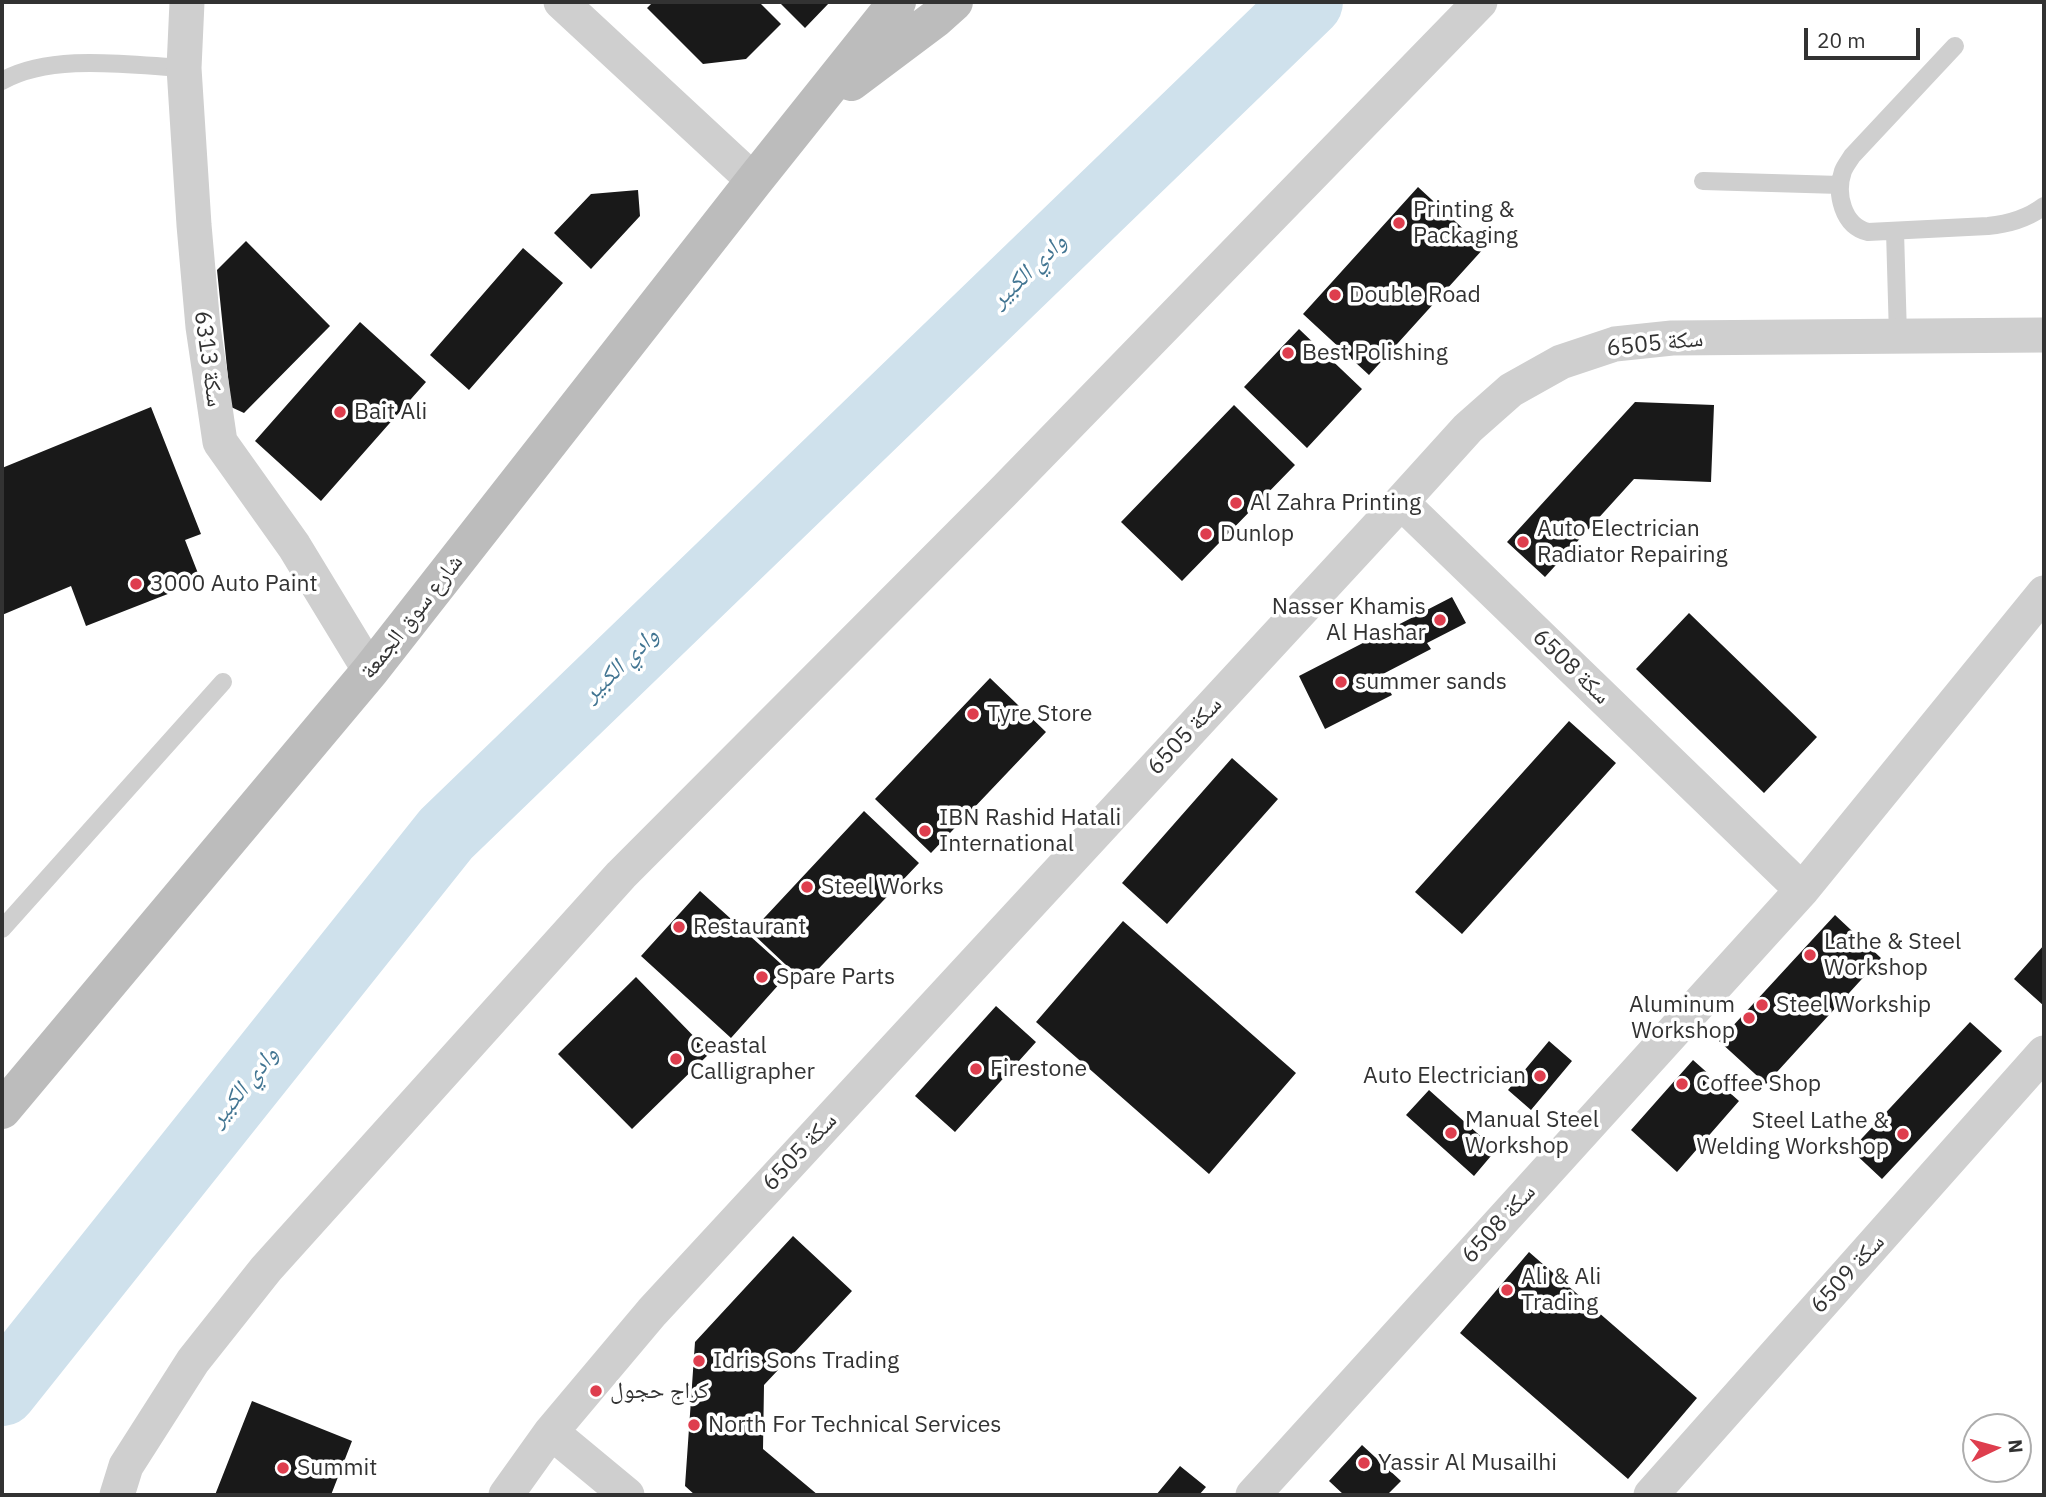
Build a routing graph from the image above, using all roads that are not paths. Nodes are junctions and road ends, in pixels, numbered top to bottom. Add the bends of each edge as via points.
1 (187, 2) edge
2 (561, 2) edge
3 (897, 2) edge
4 (954, 2) edge
5 (1480, 2) edge
6 (1955, 46) dead end
7 (184, 68) junction
8 (2, 81) edge
9 (810, 113) junction
10 (754, 181) junction
11 (1703, 181) dead end
12 (1840, 185) junction
13 (2044, 206) edge
14 (1895, 231) junction
15 (1898, 335) junction
16 (2044, 335) edge
17 (1401, 502) junction
18 (2044, 593) edge
19 (370, 671) junction
20 (223, 682) dead end
21 (1802, 890) junction
22 (2, 929) edge
23 (2043, 1055) edge
24 (2, 1111) edge
25 (551, 1432) junction
26 (117, 1495) edge
27 (506, 1495) edge
28 (627, 1495) edge
29 (1253, 1495) edge
30 (1651, 1495) edge

1 - 7 street, سكة 6313
2 - 10 street
3 - 9 street, شارع سوق الجمعة
4 - 9 street, شارع سوق الجمعة
5 - 26 street via 1002,493 621,875 266,1269 193,1361 126,1466
6 - 12 lane via 1852,156
7 - 8 lane via 75,62 14,74
7 - 19 street, سكة 6313 via 201,315 220,442 294,546
9 - 10 street, شارع سوق الجمعة
10 - 19 street, شارع سوق الجمعة
11 - 12 lane
12 - 14 lane via 1852,225 1868,232
13 - 14 lane via 2006,224
14 - 15 lane
15 - 16 street, سكة 6505
15 - 17 street, سكة 6505 via 1672,338 1615,344 1561,362 1511,390 1468,428
17 - 21 street, سكة 6508
17 - 25 street, سكة 6505 via 652,1312
18 - 21 street, سكة 6508
19 - 24 street, شارع سوق الجمعة
20 - 22 lane
21 - 29 street, سكة 6508
23 - 30 street, سكة 6509
25 - 27 street, سكة 6505
25 - 28 street

